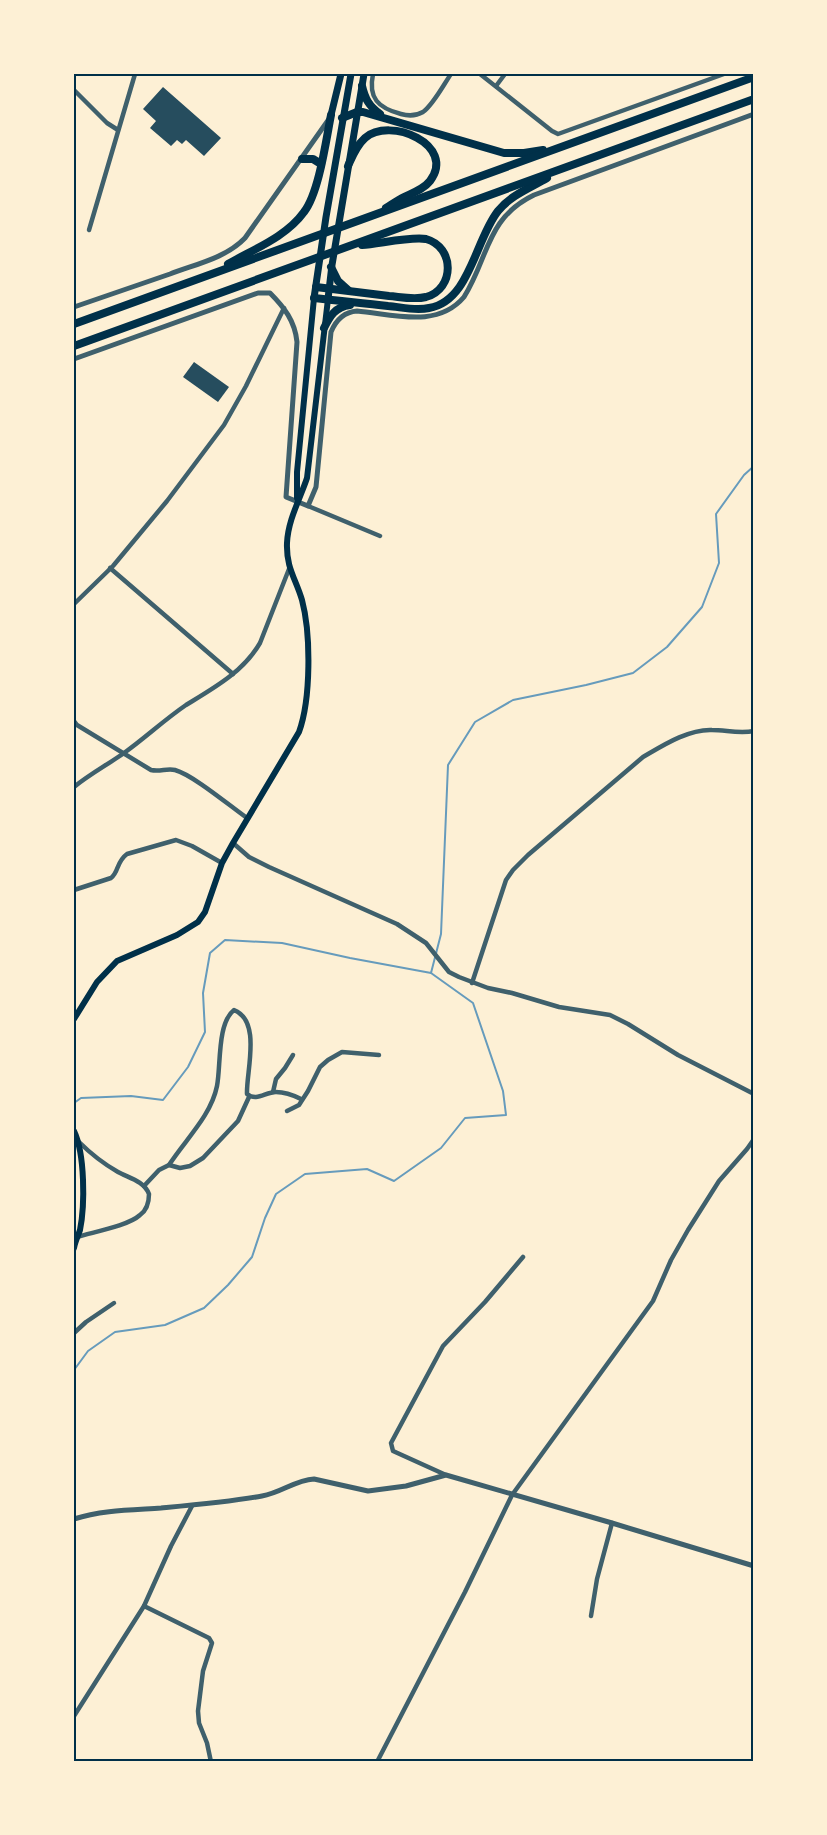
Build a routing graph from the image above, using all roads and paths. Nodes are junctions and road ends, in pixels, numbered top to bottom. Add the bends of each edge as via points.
1 (135, 74) edge
2 (341, 74) edge
3 (351, 74) edge
4 (364, 74) edge
5 (373, 74) edge
6 (451, 74) edge
7 (480, 74) edge
8 (506, 74) edge
9 (724, 74) edge
10 (710, 76) edge
11 (753, 77) edge
12 (362, 86) junction
13 (496, 86) junction
14 (74, 90) edge
15 (753, 99) edge
16 (357, 112) junction
17 (331, 115) junction
18 (753, 116) edge
19 (384, 117) junction
20 (342, 118) junction
21 (118, 130) junction
22 (566, 146) junction
23 (302, 159) junction
24 (578, 163) junction
25 (321, 164) junction
26 (348, 166) junction
27 (377, 214) junction
28 (89, 230) dead end
29 (349, 247) junction
30 (331, 267) junction
31 (206, 276) junction
32 (316, 287) junction
33 (329, 289) junction
34 (355, 292) junction
35 (314, 298) junction
36 (328, 299) junction
37 (361, 303) junction
38 (74, 307) edge
39 (284, 308) junction
40 (74, 324) edge
41 (324, 328) junction
42 (74, 346) edge
43 (74, 359) edge
44 (297, 502) junction
45 (308, 506) junction
46 (380, 536) dead end
47 (110, 568) junction
48 (289, 569) junction
49 (74, 604) edge
50 (233, 674) junction
51 (74, 722) edge
52 (753, 731) edge
53 (124, 753) junction
54 (74, 787) edge
55 (247, 818) junction
56 (233, 843) junction
57 (222, 863) junction
58 (74, 890) edge
59 (472, 983) junction
60 (74, 1019) edge
61 (293, 1054) dead end
62 (379, 1055) dead end
63 (273, 1092) junction
64 (753, 1094) edge
65 (249, 1097) junction
66 (301, 1100) junction
67 (287, 1111) dead end
68 (74, 1131) edge
69 (753, 1138) edge
70 (78, 1141) junction
71 (169, 1165) junction
72 (144, 1186) junction
73 (76, 1239) edge
74 (523, 1257) dead end
75 (114, 1303) dead end
76 (74, 1333) edge
77 (446, 1475) junction
78 (512, 1495) junction
79 (192, 1506) junction
80 (74, 1519) edge
81 (612, 1522) junction
82 (753, 1566) edge
83 (144, 1606) junction
84 (591, 1616) dead end
85 (74, 1716) edge
86 (211, 1761) edge
87 (377, 1761) edge

1 - 21 street
2 - 17 main road
3 - 20 main road
4 - 12 main road
5 - 6 street via 372,93 378,103 406,116 426,110
7 - 13 street
8 - 13 street
9 - 10 street
10 - 13 street via 558,134
11 - 22 highway
12 - 16 main road
12 - 19 highway via 369,104
14 - 21 street
15 - 24 highway
16 - 19 highway
16 - 20 highway
16 - 26 main road
17 - 23 street
17 - 25 highway
18 - 45 street via 519,203 497,225 464,297 445,312 416,317 357,311 342,316 331,332 316,487
19 - 22 highway via 504,153
20 - 32 main road
21 - 28 street
22 - 27 highway
23 - 25 highway
23 - 38 street via 245,238 230,251
24 - 29 highway
24 - 37 highway via 521,192 500,208 458,289 445,302 417,309
25 - 31 highway via 312,198 292,226
26 - 27 highway via 357,147 376,131 411,135 432,150 436,168 430,180
26 - 30 main road
27 - 31 highway
29 - 34 highway via 422,238 439,246 448,262 443,285 424,297
29 - 42 highway
30 - 33 main road
30 - 34 highway via 341,285
31 - 40 highway
32 - 33 highway
32 - 35 main road
33 - 34 highway
33 - 36 main road
35 - 36 highway
35 - 44 main road
36 - 37 highway
36 - 41 main road
37 - 41 highway via 338,309
39 - 43 street via 270,294 261,292
39 - 44 street via 297,342 286,496
39 - 47 street via 224,425
41 - 44 main road via 307,478
44 - 45 street
44 - 48 main road via 287,538
45 - 46 street
47 - 49 street
47 - 50 street
48 - 50 street via 260,643
48 - 55 main road via 307,623 302,724
50 - 53 street
51 - 53 street
52 - 59 street via 694,732 663,745 642,757 528,855 506,880
53 - 54 street
53 - 55 street via 151,770 182,773
55 - 56 main road
56 - 57 main road
56 - 59 street via 249,857 397,924 426,943 449,972
57 - 58 street via 176,840 127,854 120,859 111,878
57 - 60 main road via 198,922 117,961 97,982
59 - 64 street via 567,1009 610,1015
61 - 63 street via 276,1079
62 - 66 street via 336,1055 320,1067
63 - 65 street
63 - 66 street via 289,1093
65 - 71 street via 238,1121 203,1158 190,1166
65 - 71 street via 249,1030 241,1014 234,1010 223,1031 212,1103
66 - 67 street
68 - 70 main road
69 - 78 street via 688,1230 653,1301
70 - 72 street
70 - 73 main road via 83,1188
71 - 72 street
72 - 73 street via 149,1200 140,1215
74 - 77 street via 443,1346 391,1443 393,1451
75 - 76 street
77 - 78 street
77 - 79 street via 368,1491 308,1479 265,1496
78 - 81 street
78 - 87 street
79 - 80 street via 106,1511
79 - 83 street
81 - 82 street
81 - 84 street
83 - 85 street
83 - 86 street via 212,1643 203,1671 198,1711

